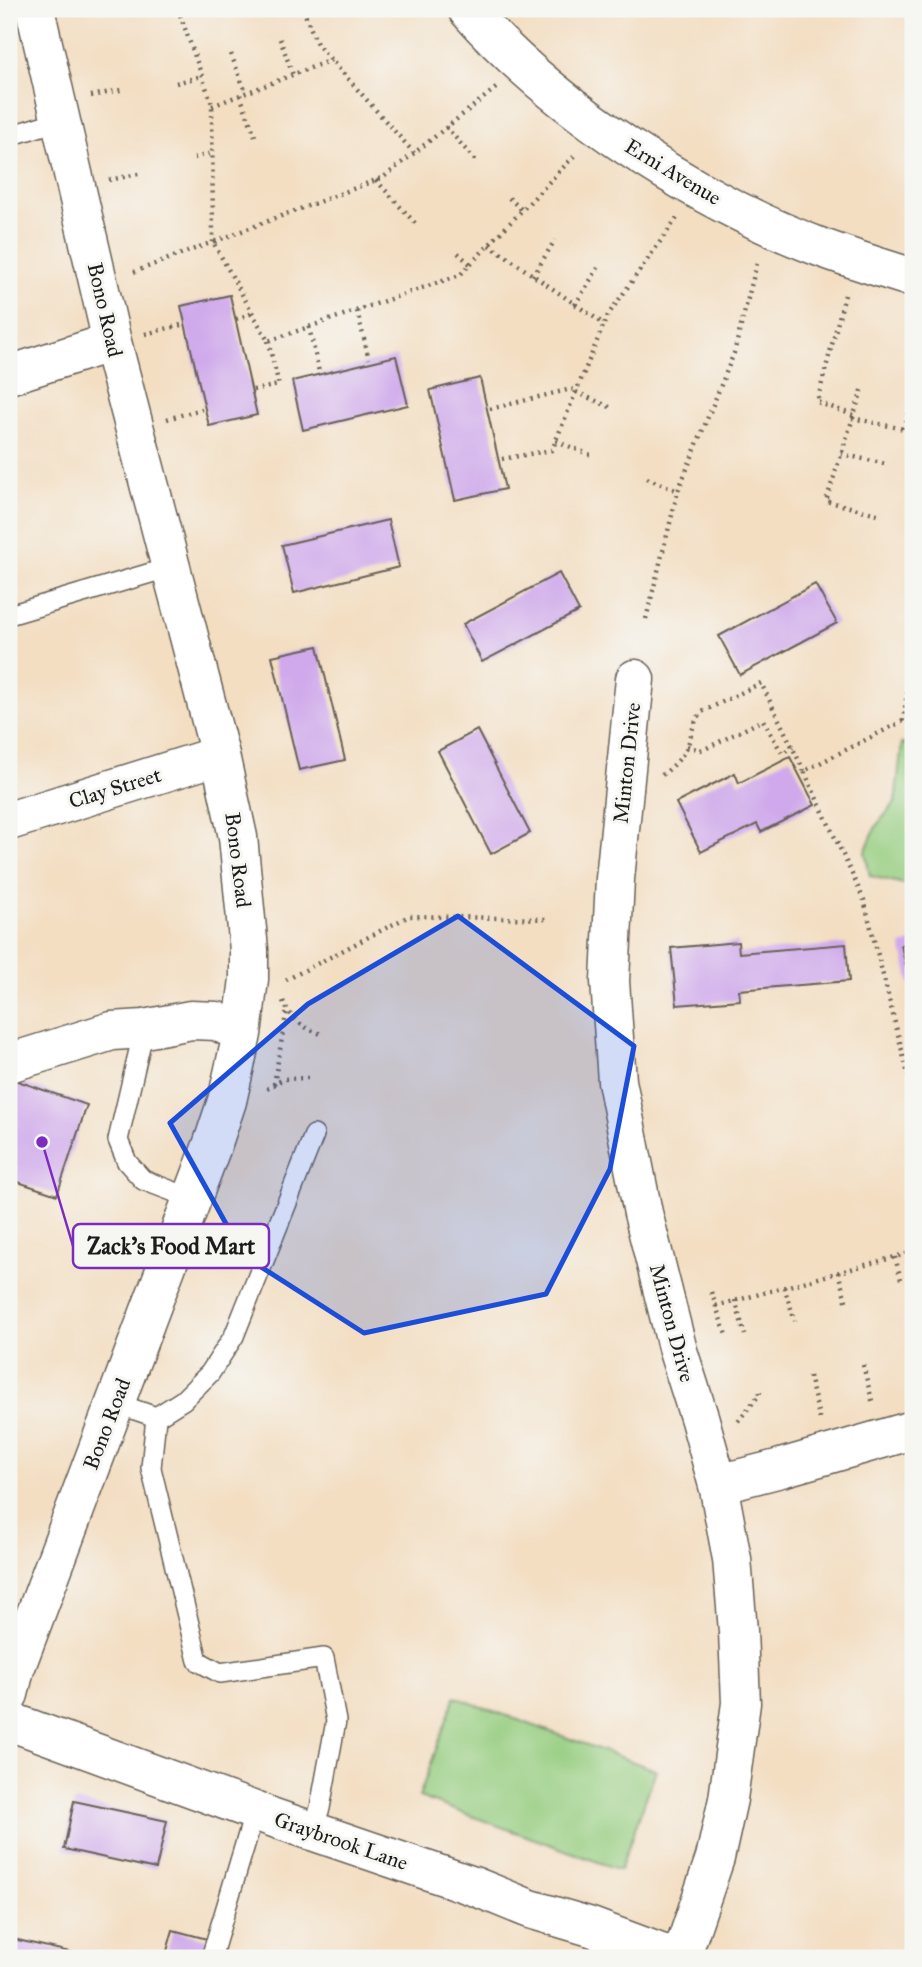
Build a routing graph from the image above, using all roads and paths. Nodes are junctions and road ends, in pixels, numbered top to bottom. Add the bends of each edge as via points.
1 (35, 9) edge
2 (178, 9) edge
3 (303, 9) edge
4 (467, 9) edge
5 (281, 39) dead end
6 (231, 54) dead end
7 (331, 60) junction
8 (293, 75) junction
9 (202, 76) junction
10 (505, 81) dead end
11 (176, 83) dead end
12 (125, 89) dead end
13 (243, 94) junction
14 (212, 106) junction
15 (72, 109) junction
16 (446, 127) junction
17 (9, 135) edge
18 (255, 136) dead end
19 (584, 145) dead end
20 (212, 153) junction
21 (414, 153) junction
22 (194, 158) dead end
23 (475, 160) dead end
24 (143, 173) dead end
25 (376, 180) junction
26 (103, 181) dead end
27 (509, 198) dead end
28 (684, 208) dead end
29 (522, 210) junction
30 (415, 223) dead end
31 (555, 240) dead end
32 (213, 242) junction
33 (489, 245) junction
34 (761, 248) dead end
35 (458, 253) dead end
36 (470, 264) junction
37 (598, 268) dead end
38 (126, 274) dead end
39 (533, 276) junction
40 (913, 278) edge
41 (848, 282) dead end
42 (575, 304) junction
43 (357, 311) junction
44 (253, 313) junction
45 (236, 318) dead end
46 (604, 324) junction
47 (181, 325) dead end
48 (309, 327) junction
49 (127, 338) junction
50 (268, 341) junction
51 (369, 359) dead end
52 (318, 372) dead end
53 (9, 375) edge
54 (253, 390) dead end
55 (862, 390) dead end
56 (577, 391) junction
57 (911, 403) dead end
58 (612, 408) dead end
59 (202, 409) dead end
60 (490, 409) dead end
61 (853, 416) junction
62 (163, 420) dead end
63 (904, 429) junction
64 (913, 431) edge
65 (556, 441) junction
66 (841, 454) junction
67 (593, 456) dead end
68 (502, 459) dead end
69 (886, 464) dead end
70 (647, 478) dead end
71 (678, 491) junction
72 (881, 515) dead end
73 (171, 567) junction
74 (9, 615) edge
75 (646, 619) dead end
76 (913, 666) edge
77 (635, 679) dead end
78 (903, 722) junction
79 (913, 723) edge
80 (687, 746) junction
81 (793, 747) junction
82 (220, 755) junction
83 (804, 771) junction
84 (660, 776) dead end
85 (9, 821) edge
86 (547, 919) dead end
87 (280, 983) dead end
88 (281, 991) dead end
89 (287, 1009) junction
90 (144, 1029) junction
91 (242, 1034) junction
92 (321, 1034) dead end
93 (9, 1063) edge
94 (308, 1078) dead end
95 (274, 1084) junction
96 (913, 1094) edge
97 (262, 1095) dead end
98 (314, 1135) dead end
99 (193, 1199) junction
100 (913, 1252) edge
101 (895, 1257) junction
102 (838, 1272) junction
103 (902, 1283) dead end
104 (784, 1287) junction
105 (711, 1292) dead end
106 (735, 1300) junction
107 (847, 1304) dead end
108 (716, 1306) junction
109 (795, 1321) dead end
110 (726, 1335) dead end
111 (745, 1335) dead end
112 (863, 1365) dead end
113 (809, 1376) dead end
114 (759, 1388) dead end
115 (115, 1403) junction
116 (874, 1408) dead end
117 (156, 1416) junction
118 (830, 1419) dead end
119 (821, 1422) junction
120 (734, 1423) dead end
121 (807, 1425) dead end
122 (913, 1430) edge
123 (718, 1484) junction
124 (9, 1694) edge
125 (9, 1721) edge
126 (255, 1811) junction
127 (312, 1831) junction
128 (211, 1958) edge
129 (674, 1958) edge
130 (681, 1958) edge

1 - 15 street, Bono Road
2 - 9 path
3 - 7 path via 317,44
4 - 40 street, Erni Avenue via 525,67 614,137 713,198 817,246
5 - 8 path
6 - 13 path
7 - 8 path
7 - 21 path
8 - 13 path
9 - 11 path
9 - 14 path
10 - 16 path
12 - 15 path
13 - 14 path
13 - 18 path
14 - 20 path
15 - 17 lane
15 - 49 street, Bono Road
16 - 21 path
16 - 23 path
19 - 29 path
20 - 22 path
20 - 32 path
21 - 25 path
24 - 26 path
25 - 30 path
25 - 32 path
27 - 29 path
28 - 46 path
29 - 33 path
31 - 39 path
32 - 38 path
32 - 44 path
33 - 36 path
33 - 39 path
34 - 71 path via 734,353
35 - 36 path
36 - 43 path via 460,275
37 - 42 path
39 - 42 path
41 - 61 path via 817,402
42 - 46 path
43 - 48 path
43 - 51 path
44 - 45 path
44 - 50 path
46 - 56 path
47 - 49 path
48 - 50 path
48 - 52 path
49 - 53 street
49 - 73 street, Bono Road
50 - 54 path via 279,385
55 - 61 path
56 - 58 path
56 - 60 path
56 - 65 path
57 - 63 path
59 - 62 path
61 - 63 path
61 - 66 path
63 - 64 path
65 - 67 path
65 - 68 path via 552,450
66 - 69 path
66 - 72 path via 827,501
70 - 71 path
71 - 75 path
73 - 74 lane
73 - 82 street, Bono Road
76 - 78 path
77 - 123 street, Minton Drive via 611,956 617,1081 649,1238
78 - 79 path
78 - 83 path
80 - 81 path via 705,749 763,720 782,753
80 - 81 path via 702,712 761,683
80 - 84 path
81 - 83 path
82 - 85 street, Clay Street
82 - 91 street, Bono Road via 238,836 249,950
83 - 96 path via 864,900
86 - 87 path via 409,916
88 - 89 path
89 - 92 path via 302,1026
89 - 95 path
90 - 91 street via 191,1020 218,1021
90 - 93 street via 112,1031
90 - 99 lane via 118,1140 127,1162 144,1180
91 - 99 street, Bono Road via 227,1101
94 - 95 path via 292,1077
95 - 97 path
98 - 117 lane via 234,1336 210,1373 183,1399
99 - 115 street, Bono Road
100 - 101 path
101 - 102 path
101 - 103 path
102 - 104 path
102 - 107 path
104 - 106 path
104 - 109 path
105 - 108 path
106 - 108 path
106 - 111 path
108 - 110 path
112 - 116 path
113 - 119 path
114 - 120 path via 760,1394
115 - 117 lane
115 - 124 street, Bono Road
117 - 127 lane via 151,1468 198,1661 220,1673 324,1658 336,1721
118 - 119 path
119 - 121 path
122 - 123 street
123 - 130 street, Minton Drive via 732,1559 741,1703 715,1858
125 - 126 street, Graybrook Lane
126 - 127 street, Graybrook Lane
126 - 128 lane
127 - 129 street, Graybrook Lane

